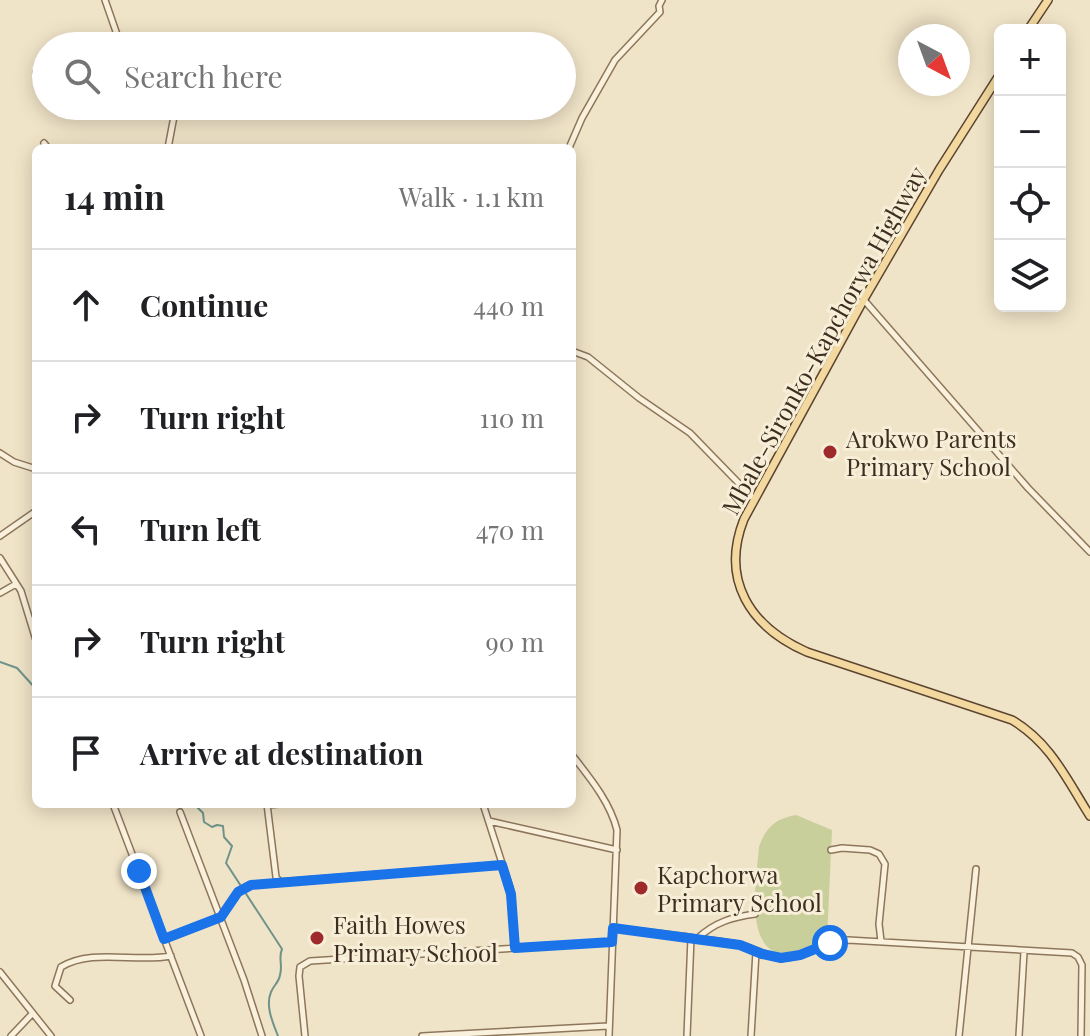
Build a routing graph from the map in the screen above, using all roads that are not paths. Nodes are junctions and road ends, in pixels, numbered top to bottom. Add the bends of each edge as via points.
1 (105, 0) edge
2 (662, 0) edge
3 (1048, 0) edge
4 (1032, 24) edge
5 (116, 32) edge
6 (994, 83) edge
7 (173, 120) edge
8 (169, 144) edge
9 (571, 144) edge
10 (864, 299) junction
11 (576, 352) edge
12 (0, 453) edge
13 (32, 468) edge
14 (755, 500) junction
15 (32, 514) edge
16 (0, 536) edge
17 (1090, 552) edge
18 (0, 558) edge
19 (2, 566) edge
20 (16, 584) junction
21 (0, 593) edge
22 (32, 629) edge
23 (576, 761) edge
24 (115, 808) edge
25 (267, 808) edge
26 (484, 808) edge
27 (180, 812) dead end
28 (1090, 816) edge
29 (488, 821) junction
30 (617, 850) junction
31 (831, 850) dead end
32 (502, 865) junction
33 (976, 869) dead end
34 (280, 882) junction
35 (755, 914) dead end
36 (221, 917) junction
37 (613, 928) junction
38 (694, 938) junction
39 (164, 939) junction
40 (881, 941) junction
41 (612, 942) junction
42 (968, 947) junction
43 (515, 948) junction
44 (756, 952) junction
45 (1024, 952) junction
46 (171, 956) junction
47 (0, 972) edge
48 (70, 1000) dead end
49 (32, 1014) junction
50 (609, 1026) junction
51 (11, 1036) edge
52 (51, 1036) edge
53 (201, 1036) edge
54 (262, 1036) edge
55 (305, 1036) edge
56 (422, 1036) edge
57 (609, 1036) edge
58 (687, 1036) edge
59 (751, 1036) edge
60 (959, 1036) edge
61 (1019, 1036) edge
62 (1081, 1036) edge

1 - 5 street
2 - 9 street via 660,12 615,60
3 - 4 main road
6 - 10 main road, Mbale-Sironko-Kapchorwa Highway
7 - 8 street
10 - 14 main road, Mbale-Sironko-Kapchorwa Highway
10 - 17 street
11 - 14 street via 690,433
12 - 13 street
14 - 28 main road, Mbale-Sironko-Kapchorwa Highway via 741,527 735,559 743,595 766,628 807,652 1012,720 1050,751
15 - 16 street
18 - 19 street
19 - 20 street
20 - 21 street
20 - 22 street
23 - 30 street via 610,811
24 - 39 street
25 - 34 street
26 - 29 street
27 - 36 street
29 - 30 street
29 - 32 street
30 - 37 street
31 - 40 street via 870,850 885,864
32 - 34 street
32 - 43 street via 511,894
33 - 42 street
34 - 36 street via 243,889
35 - 38 street via 726,920
36 - 39 street
36 - 54 street
37 - 38 street
37 - 41 street
38 - 44 street
38 - 58 street
39 - 46 street
40 - 42 street
40 - 44 street via 838,941 789,958
41 - 43 street
41 - 50 street
42 - 45 street
42 - 60 street
43 - 55 street via 310,961 299,972
44 - 59 street
45 - 61 street
45 - 62 street via 1078,957
46 - 48 street via 68,962 55,986
46 - 53 street
47 - 49 street
49 - 51 street
49 - 52 street
50 - 56 street
50 - 57 street

